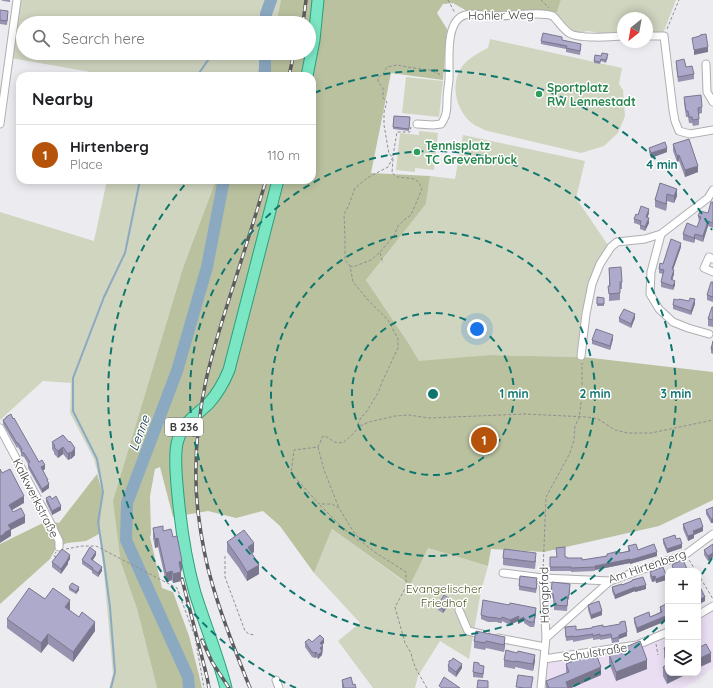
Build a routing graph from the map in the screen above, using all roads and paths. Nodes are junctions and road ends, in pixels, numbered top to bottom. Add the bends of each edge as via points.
1 (17, 0) edge
2 (318, 0) edge
3 (448, 0) edge
4 (679, 0) edge
5 (458, 19) junction
6 (316, 20) edge
7 (617, 36) edge
8 (653, 36) edge
9 (664, 36) junction
10 (310, 60) edge
11 (706, 64) dead end
12 (308, 72) edge
13 (449, 79) junction
14 (713, 102) edge
15 (0, 124) edge
16 (417, 124) joint
17 (713, 130) edge
18 (393, 157) junction
19 (277, 184) edge
20 (713, 190) edge
21 (661, 234) junction
22 (380, 252) junction
23 (713, 259) edge
24 (383, 263) dead end
25 (350, 266) junction
26 (713, 272) edge
27 (709, 334) dead end
28 (581, 356) joint
29 (579, 418) junction
30 (713, 420) edge
31 (360, 426) junction
32 (0, 428) edge
33 (318, 447) junction
34 (319, 504) junction
35 (340, 508) junction
36 (713, 534) edge
37 (363, 543) junction
38 (61, 550) joint
39 (686, 554) junction
40 (225, 556) dead end
41 (694, 568) edge
42 (504, 573) dead end
43 (543, 578) junction
44 (701, 579) edge
45 (610, 581) junction
46 (713, 599) edge
47 (713, 606) edge
48 (459, 610) dead end
49 (701, 613) edge
50 (665, 633) edge
51 (254, 636) dead end
52 (655, 637) junction
53 (546, 638) junction
54 (544, 647) junction
55 (658, 655) dead end
56 (544, 659) junction
57 (276, 680) dead end
58 (204, 688) edge
59 (226, 688) edge
60 (278, 688) edge
61 (427, 688) edge
62 (541, 688) edge

1 - 15 street
2 - 6 main road
3 - 5 path
4 - 9 path
5 - 7 street, Hohler Weg via 469,14 547,14 553,16 572,35
5 - 13 street, Hohler Weg via 452,27 450,39
8 - 9 street
9 - 17 street via 673,110 679,131 690,134
10 - 12 main road
11 - 14 street via 708,92
13 - 16 street, Hohler Weg via 445,119 441,124
13 - 18 path via 430,70 397,64 387,67 378,78 383,88 383,98 387,102 384,125 389,154
16 - 18 path via 411,126 410,132 397,132
18 - 22 path via 392,173 397,177 415,179 422,189 411,215 398,226 394,236
18 - 25 path via 388,167 355,188 344,214 345,260
19 - 59 main road, B 236 via 229,370 217,394 184,427 176,444 182,537 195,592
20 - 21 street via 708,198
21 - 27 street via 651,272 650,294 659,309 673,322
21 - 28 street via 645,239 617,242 611,247 600,264 592,284
22 - 24 path
22 - 25 path via 371,260
23 - 26 street via 709,257 704,268
25 - 31 path via 353,282 388,320 398,339 398,348 378,393 358,423
28 - 29 path, Hangpfad via 582,396
29 - 30 path via 598,419 615,430 628,433 651,433
29 - 31 path via 525,414 429,418 395,416
29 - 43 path, Hangpfad via 570,453 546,497
31 - 33 path via 343,443 334,442 323,436
32 - 38 street, Kalkwerkstraße via 49,520
33 - 34 path via 294,450 292,473
33 - 35 path via 324,470
34 - 35 path via 332,504
34 - 37 path via 343,528
35 - 37 path
36 - 39 street, Am Hirtenberg
37 - 61 path via 406,572 406,587 395,607 405,642
38 - 58 path via 96,546 177,588 195,637
39 - 41 path
39 - 45 street, Am Hirtenberg
40 - 51 path via 225,577 245,631
42 - 43 street, Am Hirtenberg
43 - 45 street, Am Hirtenberg
43 - 53 street, Hangpfad
44 - 46 path
45 - 53 street
47 - 49 street
48 - 54 street via 468,631
50 - 52 street, Schulstraße
52 - 55 path
52 - 56 street, Schulstraße via 637,645
53 - 54 street, Hangpfad
54 - 56 street, Hangpfad
56 - 62 street, Hangpfad
57 - 60 street

